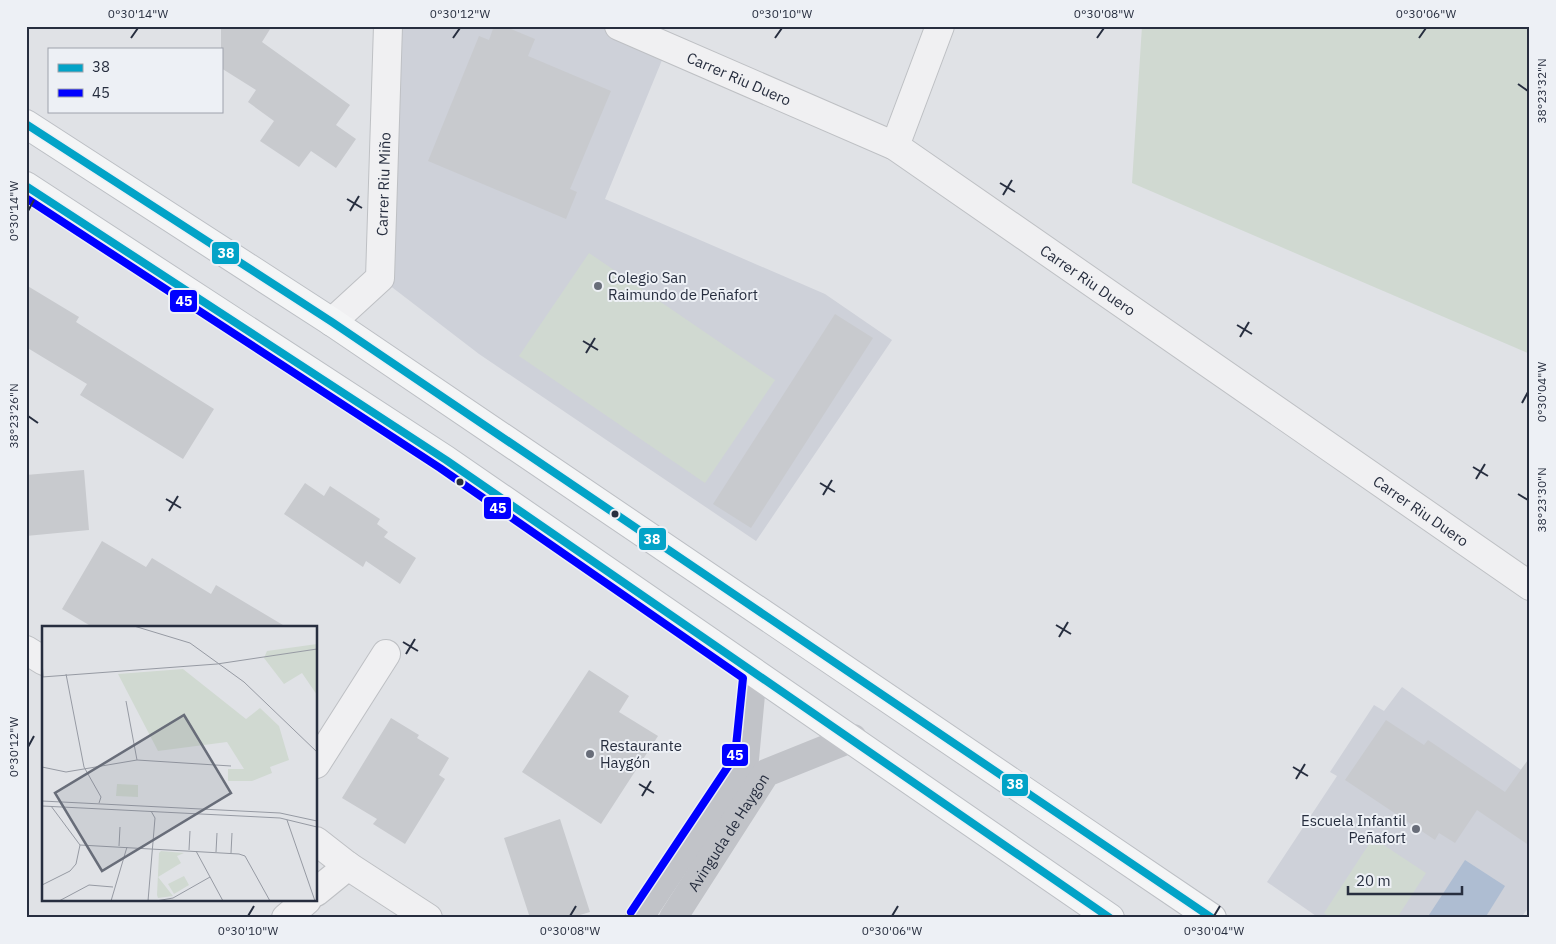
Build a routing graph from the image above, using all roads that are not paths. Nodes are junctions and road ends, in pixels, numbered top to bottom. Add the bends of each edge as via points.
1 (388, 26) edge
2 (619, 26) edge
3 (940, 26) edge
4 (26, 124) edge
5 (895, 146) junction
6 (26, 186) edge
7 (332, 322) junction
8 (1530, 586) edge
9 (26, 650) edge
10 (386, 654) dead end
11 (42, 661) edge
12 (753, 673) junction
13 (853, 738) junction
14 (318, 761) edge
15 (318, 843) edge
16 (348, 866) junction
17 (318, 890) edge
18 (305, 902) edge
19 (286, 918) edge
20 (428, 918) edge
21 (639, 918) edge
22 (672, 918) edge
23 (1110, 918) edge
24 (1212, 918) edge

1 - 7 street, Carrer Riu Miño via 380,278
2 - 5 street, Carrer Riu Duero
3 - 5 street
4 - 7 main road
5 - 8 street, Carrer Riu Duero
6 - 12 main road via 446,460
7 - 24 main road
9 - 11 street
10 - 14 street
12 - 13 main road
12 - 21 street, Avinguda de Haygon via 746,759
13 - 22 street, Avinguda de Haygon via 766,773
13 - 23 main road
15 - 16 street
16 - 17 street
16 - 20 street
18 - 19 street

